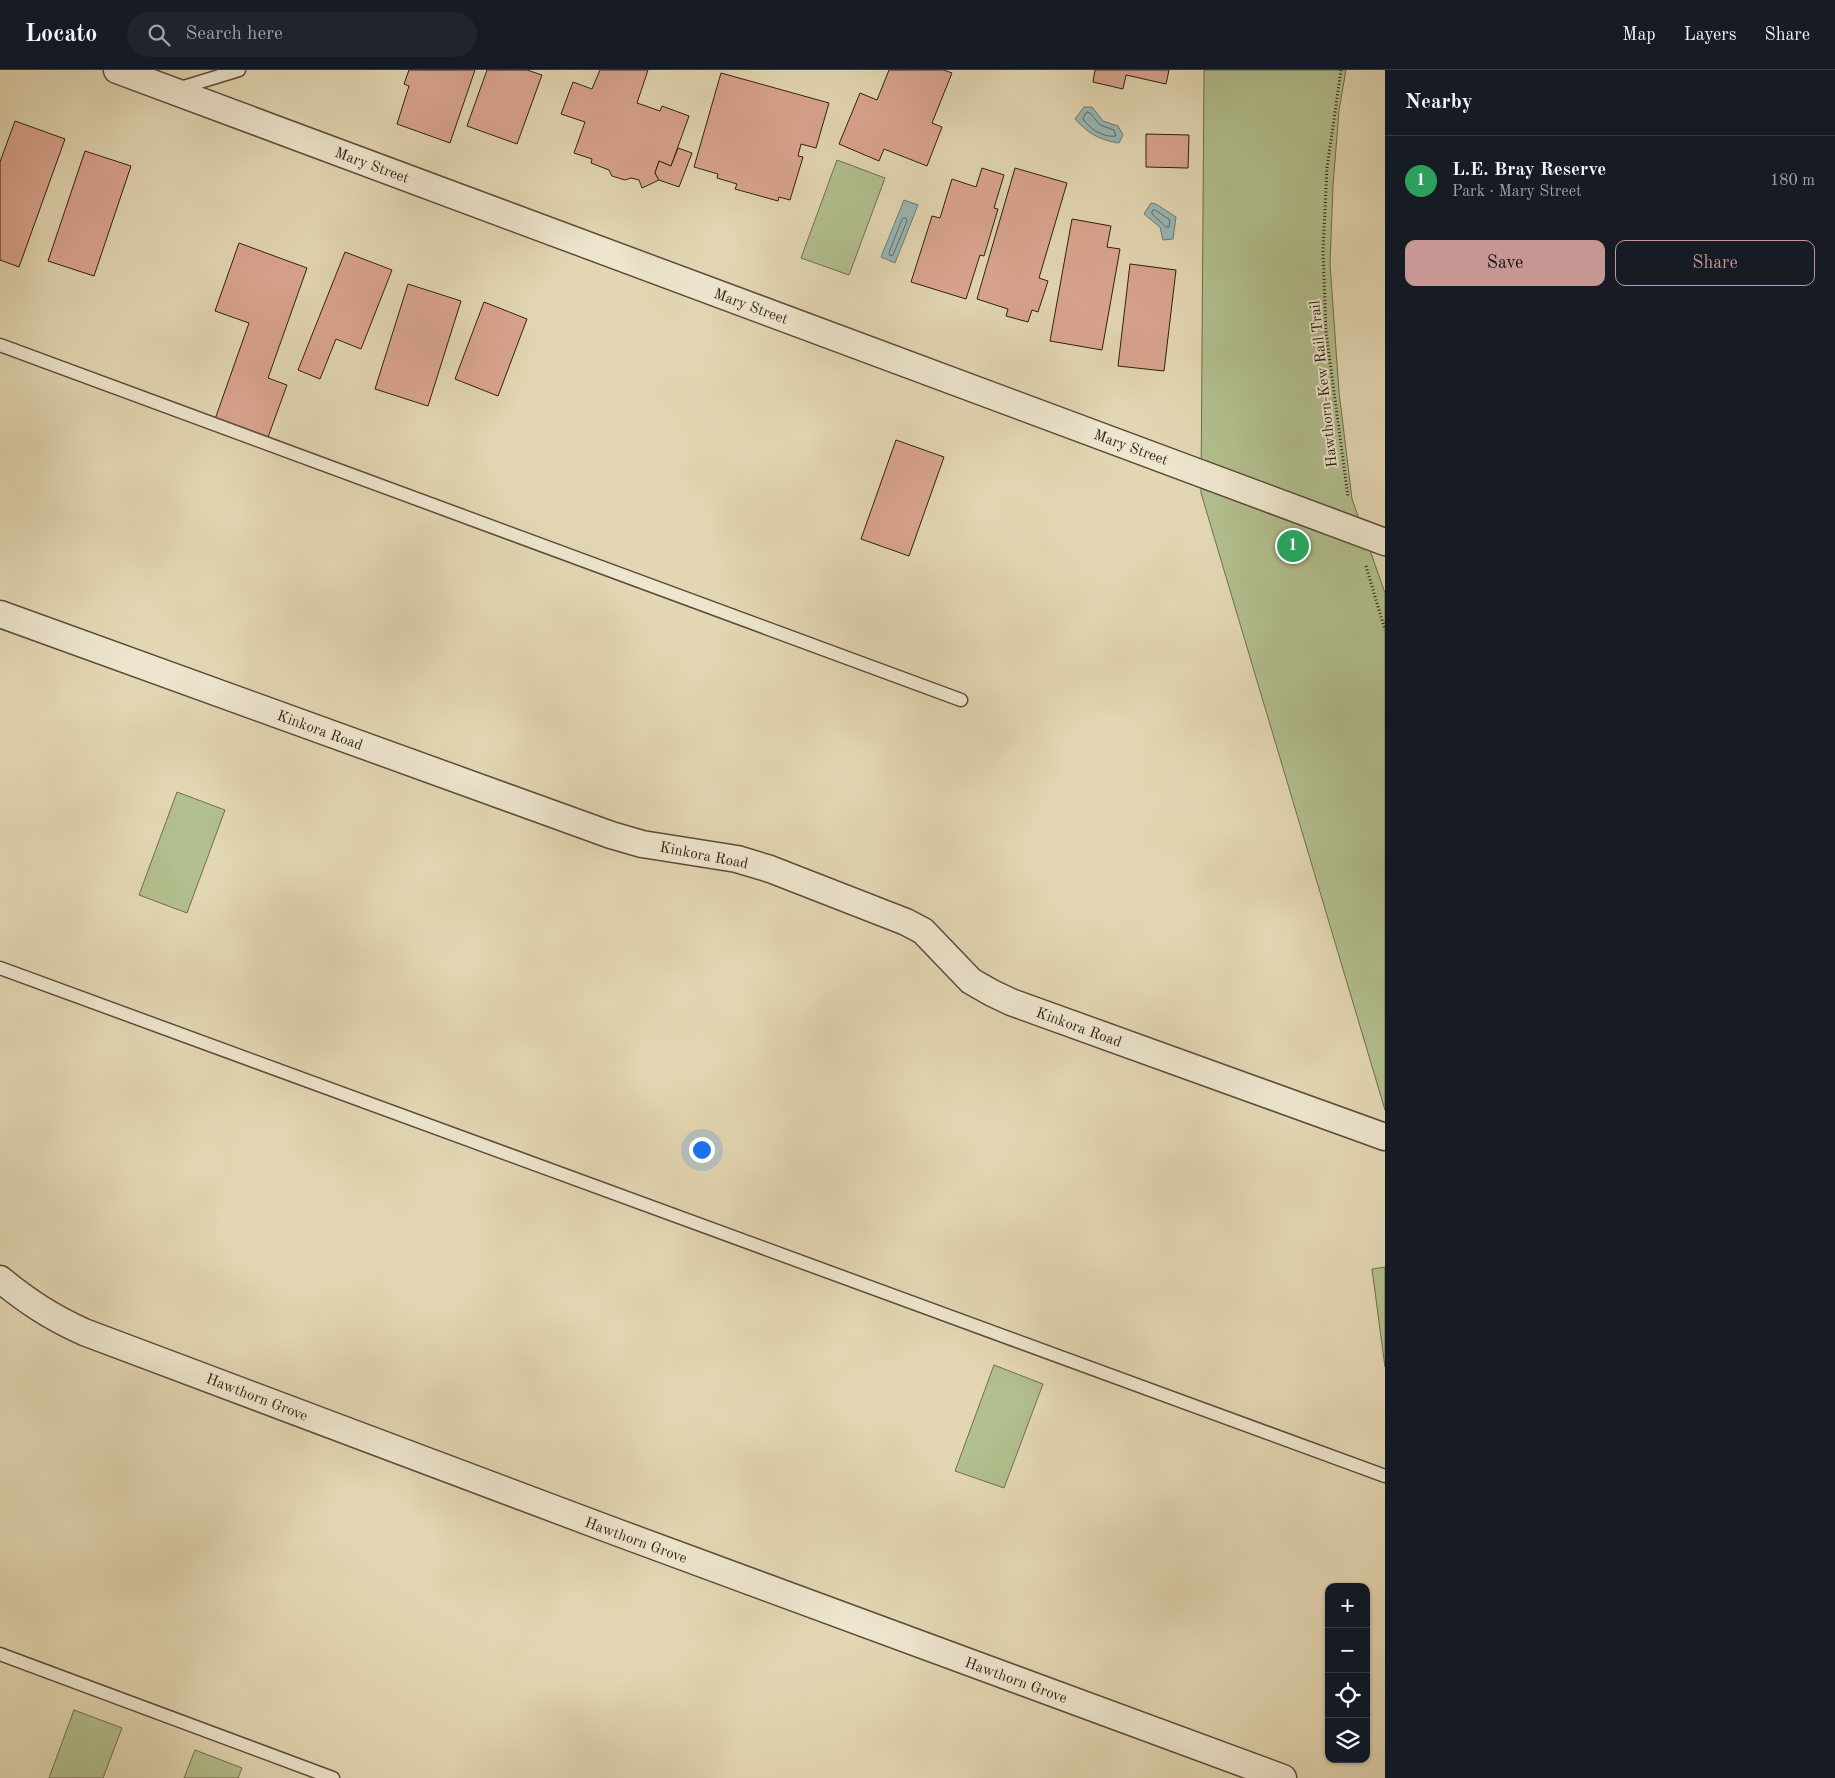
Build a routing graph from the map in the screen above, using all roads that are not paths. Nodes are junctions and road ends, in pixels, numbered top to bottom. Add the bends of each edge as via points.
1 (118, 70) edge
2 (239, 70) edge
3 (171, 90) junction
4 (0, 345) edge
5 (1385, 542) edge
6 (0, 614) edge
7 (961, 700) dead end
8 (0, 968) edge
9 (1385, 1137) edge
10 (0, 1279) edge
11 (1385, 1476) edge
12 (0, 1654) edge
13 (333, 1778) edge
14 (1283, 1778) edge

1 - 3 street, Mary Street
2 - 3 lane
3 - 5 street, Mary Street
4 - 7 lane
6 - 9 street, Kinkora Road via 611,836 737,859 770,869 923,931 972,980 1011,1002
8 - 11 lane
10 - 14 street, Hawthorn Grove via 52,1317 84,1332
12 - 13 lane

